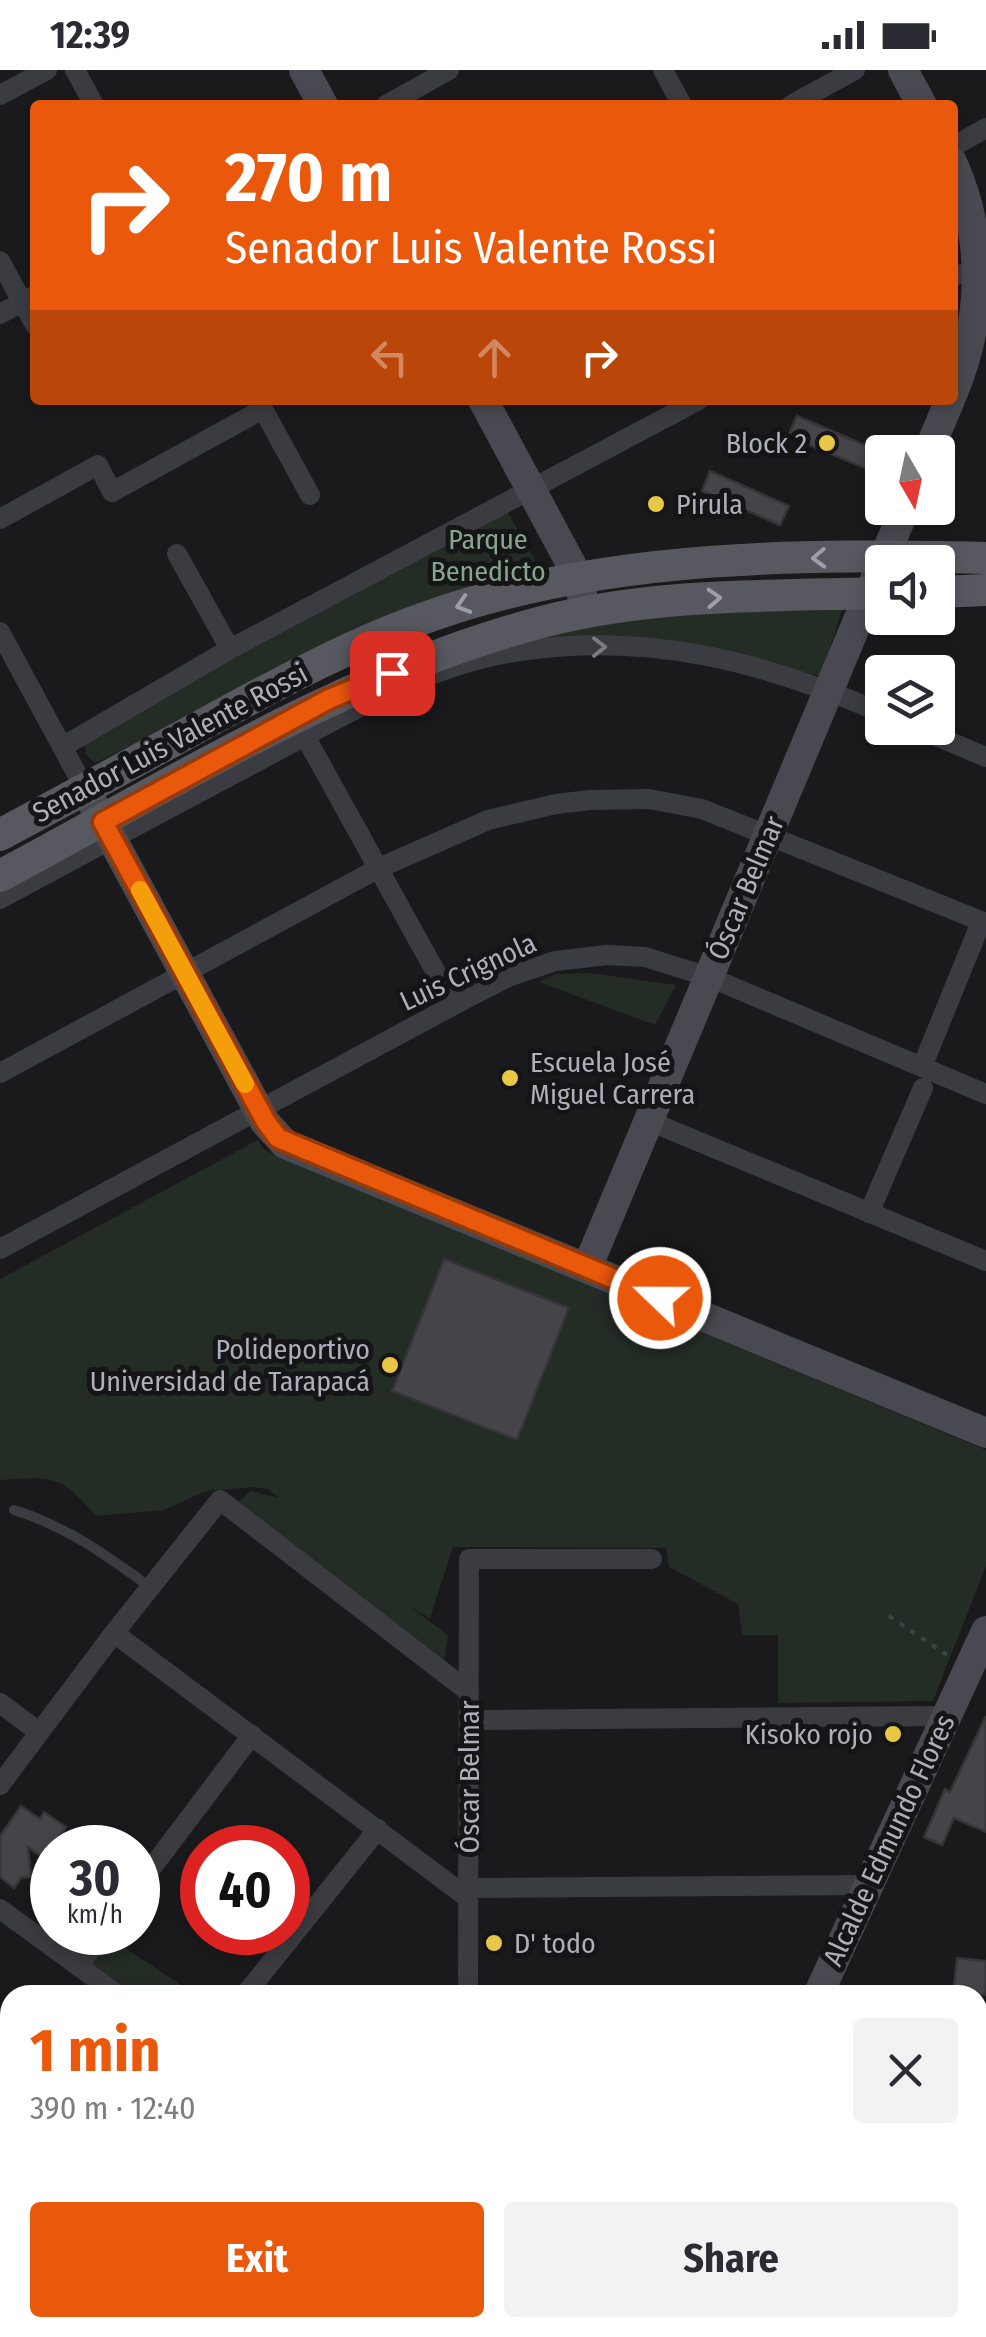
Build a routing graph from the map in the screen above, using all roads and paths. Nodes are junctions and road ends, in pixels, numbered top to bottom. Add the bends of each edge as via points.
1 (47, 70) edge
2 (75, 70) edge
3 (304, 70) edge
4 (449, 70) edge
5 (663, 70) edge
6 (855, 70) edge
7 (903, 70) edge
8 (0, 96) edge
9 (91, 100) edge
10 (320, 100) edge
11 (395, 100) edge
12 (679, 100) edge
13 (799, 100) edge
14 (919, 100) edge
15 (986, 128) edge
16 (958, 143) edge
17 (958, 175) edge
18 (0, 261) edge
19 (972, 274) edge
20 (28, 298) edge
21 (0, 314) edge
22 (958, 380) edge
23 (258, 405) edge
24 (261, 405) edge
25 (486, 405) edge
26 (689, 405) edge
27 (948, 405) edge
28 (935, 435) edge
29 (532, 491) junction
30 (310, 495) dead end
31 (0, 519) edge
32 (177, 554) dead end
33 (865, 558) edge
34 (955, 558) edge
35 (986, 558) edge
36 (578, 577) junction
37 (955, 592) edge
38 (982, 592) edge
39 (865, 593) edge
40 (586, 613) junction
41 (865, 616) edge
42 (1, 637) edge
43 (230, 649) junction
44 (829, 690) junction
45 (865, 706) edge
46 (305, 736) junction
47 (955, 744) edge
48 (62, 747) junction
49 (986, 757) edge
50 (85, 789) junction
51 (108, 830) junction
52 (0, 834) edge
53 (769, 834) junction
54 (378, 868) junction
55 (0, 876) edge
56 (0, 898) edge
57 (983, 922) edge
58 (185, 974) junction
59 (709, 978) junction
60 (454, 1005) junction
61 (0, 1073) edge
62 (922, 1077) junction
63 (986, 1094) edge
64 (258, 1109) junction
65 (649, 1121) junction
66 (869, 1212) junction
67 (0, 1249) edge
68 (986, 1262) edge
69 (587, 1268) junction
70 (986, 1432) edge
71 (14, 1510) dead end
72 (652, 1559) dead end
73 (150, 1587) junction
74 (889, 1616) dead end
75 (986, 1631) edge
76 (114, 1632) junction
77 (969, 1670) junction
78 (469, 1692) junction
79 (0, 1703) edge
80 (945, 1716) junction
81 (469, 1720) junction
82 (39, 1732) junction
83 (252, 1735) junction
84 (0, 1785) edge
85 (378, 1830) junction
86 (160, 1857) edge
87 (868, 1886) junction
88 (468, 1893) junction
89 (0, 1909) edge
90 (86, 1955) edge
91 (78, 1966) junction
92 (104, 1985) edge
93 (253, 1985) edge
94 (468, 1985) edge
95 (823, 1985) edge

1 - 8 street
2 - 9 street
3 - 10 street
4 - 11 street
5 - 12 street
6 - 13 street
7 - 14 street
15 - 16 street
17 - 19 street via 973,224
18 - 20 street
19 - 22 street via 976,324
20 - 21 street
23 - 31 street via 112,492 98,465
24 - 30 street
25 - 29 street
26 - 29 street
27 - 28 street
29 - 36 street
29 - 43 street
32 - 43 street
33 -> 36 main road, Senador Luis Valente Rossi
34 - 35 main road, Senador Luis Valente Rossi
36 - 40 street
36 -> 50 main road, Senador Luis Valente Rossi via 476,600 370,640
37 - 38 main road
40 -> 39 main road, Senador Luis Valente Rossi via 700,598
40 - 51 main road, Senador Luis Valente Rossi via 455,648 329,699
41 - 44 street, Óscar Belmar
42 - 48 street
43 - 48 street
44 - 45 street
46 -> 44 street via 438,673 492,656 552,648 679,650 775,670
44 - 53 street, Óscar Belmar
46 - 51 street
46 - 54 street
47 - 49 street
48 - 50 street
50 - 51 street
50 - 52 main road, Senador Luis Valente Rossi
51 - 55 main road, Senador Luis Valente Rossi
51 - 56 street
51 - 58 street
53 - 54 street via 677,803 590,800 488,820
53 - 57 street
53 - 59 street, Óscar Belmar
54 - 58 street
54 - 60 street
57 - 62 street
58 - 61 street
58 - 64 street
59 - 60 street, Luis Crignola via 645,957 588,955 524,970
59 - 62 street, Luis Crignola
59 - 65 street, Óscar Belmar
60 - 64 street, Luis Crignola
62 - 63 street, Luis Crignola
62 - 66 street
64 - 67 street, Luis Crignola
64 - 69 street via 286,1144
65 - 66 street
65 - 69 street, Óscar Belmar
66 - 68 street
69 - 70 street
71 - 73 lane via 86,1540
72 - 78 street, Óscar Belmar via 469,1559
73 - 76 street
73 - 78 street via 220,1500
74 - 77 path
75 - 77 street, Alcalde Edmundo Flores
76 - 82 street
76 - 83 street
77 - 80 street, Alcalde Edmundo Flores
78 - 81 street, Óscar Belmar
79 - 82 street
80 - 81 street
80 - 87 street, Alcalde Edmundo Flores
81 - 88 street, Óscar Belmar
82 - 84 street
83 - 85 street
83 - 86 street
85 - 88 street
85 - 93 street
87 - 88 street
87 - 95 street, Alcalde Edmundo Flores
88 - 94 street, Óscar Belmar
89 - 91 street
90 - 91 street
91 - 92 street

